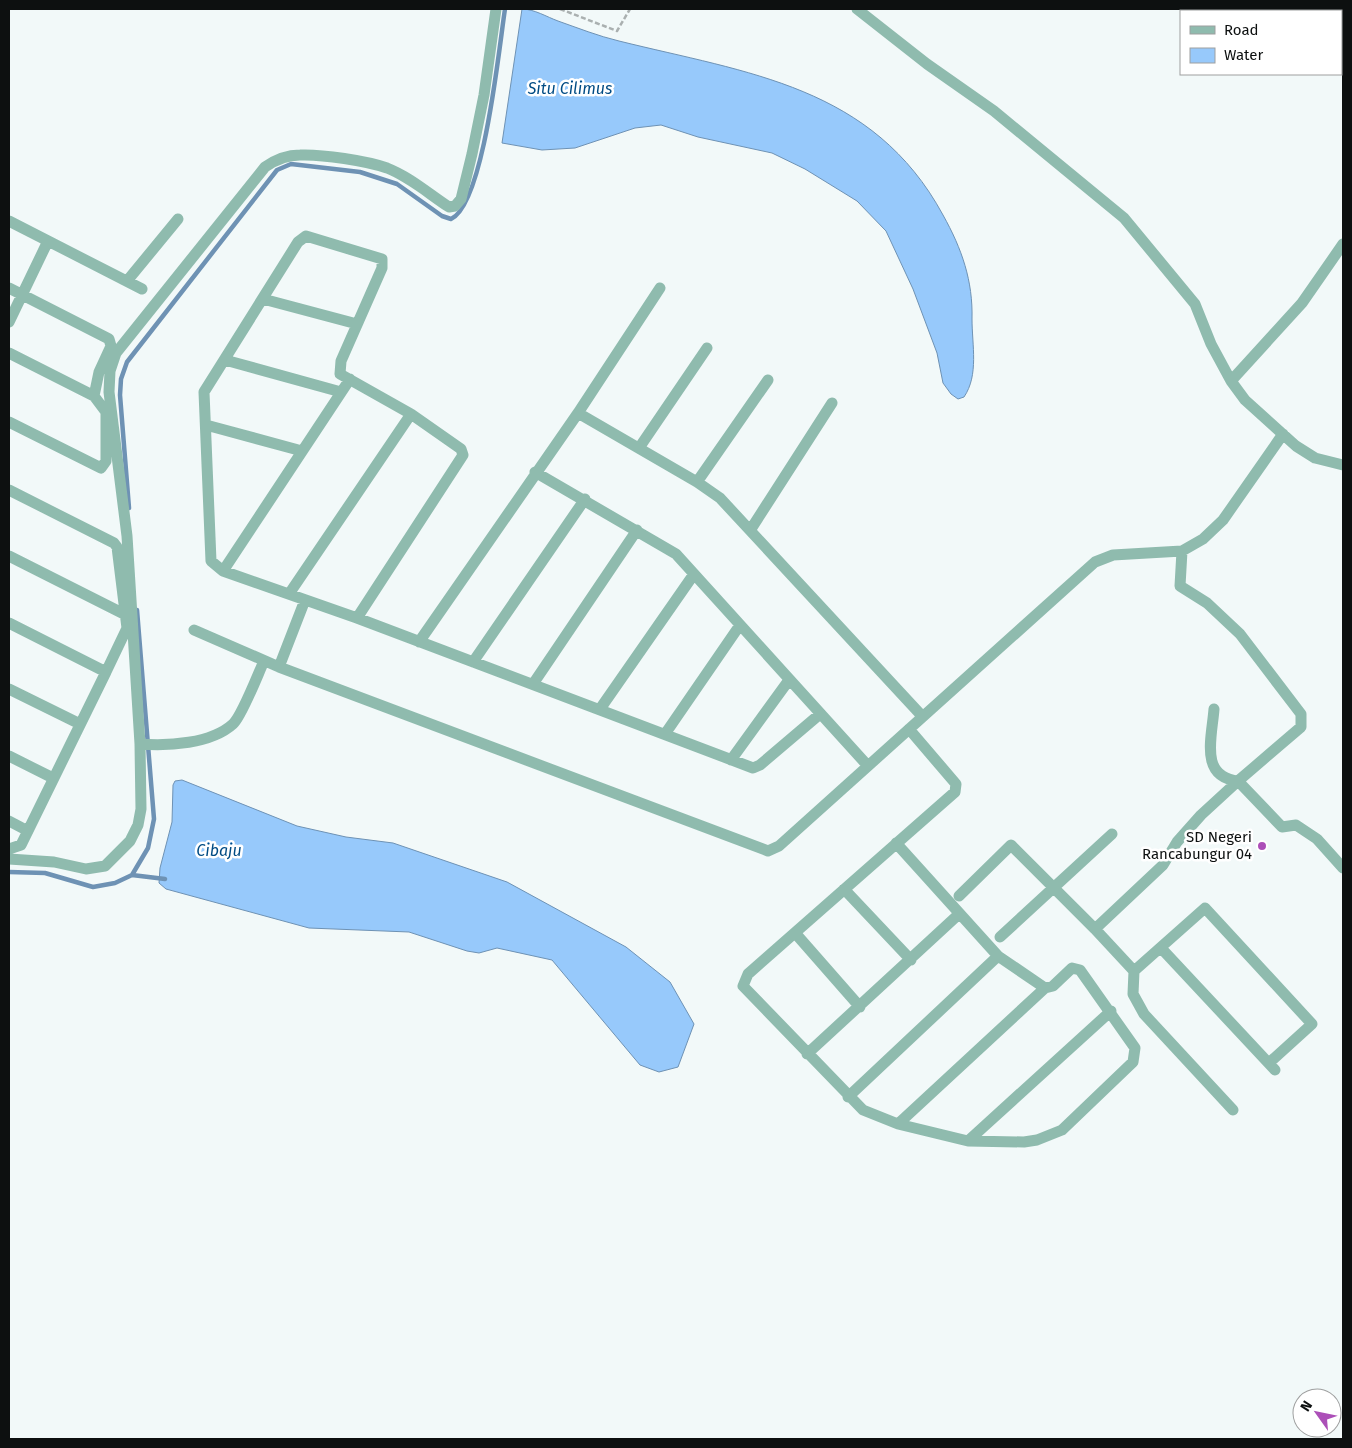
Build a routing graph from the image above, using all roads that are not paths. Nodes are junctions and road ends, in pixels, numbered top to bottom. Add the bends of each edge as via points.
1 (496, 9) edge
2 (857, 9) edge
3 (178, 219) dead end
4 (9, 221) edge
5 (48, 241) junction
6 (1343, 244) edge
7 (127, 281) junction
8 (9, 288) edge
9 (660, 288) dead end
10 (142, 289) dead end
11 (22, 295) junction
12 (263, 299) junction
13 (9, 322) edge
14 (357, 324) junction
15 (707, 348) dead end
16 (9, 353) edge
17 (225, 360) junction
18 (350, 379) junction
19 (768, 380) dead end
20 (1231, 381) junction
21 (341, 392) junction
22 (94, 396) junction
23 (832, 403) dead end
24 (578, 412) junction
25 (411, 414) junction
26 (9, 422) edge
27 (206, 425) junction
28 (1283, 434) junction
29 (639, 448) junction
30 (302, 451) junction
31 (1343, 465) edge
32 (535, 472) junction
33 (698, 482) junction
34 (9, 490) edge
35 (585, 499) junction
36 (751, 529) junction
37 (637, 530) junction
38 (1182, 550) junction
39 (9, 556) edge
40 (223, 571) junction
41 (694, 574) junction
42 (289, 594) junction
43 (305, 600) junction
44 (126, 615) junction
45 (357, 618) junction
46 (9, 623) edge
47 (740, 625) junction
48 (194, 630) dead end
49 (419, 642) junction
50 (264, 661) junction
51 (473, 662) junction
52 (279, 667) junction
53 (106, 672) junction
54 (789, 680) junction
55 (532, 684) junction
56 (9, 689) edge
57 (600, 709) junction
58 (1214, 709) dead end
59 (820, 714) junction
60 (922, 716) junction
61 (80, 724) junction
62 (908, 729) junction
63 (665, 734) junction
64 (140, 744) junction
65 (9, 756) edge
66 (731, 760) junction
67 (868, 766) junction
68 (53, 778) junction
69 (1238, 781) junction
70 (9, 821) edge
71 (28, 831) junction
72 (1112, 834) dead end
73 (896, 843) junction
74 (9, 848) edge
75 (9, 859) edge
76 (1343, 868) edge
77 (1053, 887) junction
78 (844, 890) junction
79 (959, 896) dead end
80 (959, 914) junction
81 (1095, 929) junction
82 (796, 934) junction
83 (1000, 937) dead end
84 (1161, 948) junction
85 (998, 956) junction
86 (911, 960) junction
87 (1134, 971) junction
88 (1046, 988) junction
89 (860, 1007) junction
90 (1111, 1011) junction
91 (807, 1054) junction
92 (848, 1097) junction
93 (1233, 1110) dead end
94 (898, 1124) junction
95 (968, 1141) junction

1 - 64 street via 474,146 461,198 455,206 449,207 387,168 300,154 277,159 265,167 116,353 110,372 109,392 127,536
2 - 20 street via 994,111 1124,218 1195,304
3 - 7 street
4 - 5 street
5 - 7 street
5 - 11 street
6 - 20 street via 1302,303
7 - 10 street
8 - 11 street
9 - 24 street
11 - 13 street
11 - 22 street via 109,339 111,346 99,372
12 - 14 street
12 - 14 street via 298,242 306,236 382,258 382,268
12 - 17 street
14 - 18 street via 341,361 340,374
15 - 29 street
16 - 22 street
17 - 21 street
17 - 27 street via 204,392
18 - 21 street
18 - 25 street
19 - 33 street
20 - 28 street via 1245,400
21 - 30 street
22 - 26 street via 106,412 106,461 101,468
23 - 36 street
24 - 29 street
24 - 32 street
25 - 42 street
25 - 45 street via 461,448 463,455
27 - 30 street
27 - 40 street via 211,561
28 - 31 street via 1315,458
28 - 38 street via 1223,520 1204,539
29 - 33 street
30 - 40 street
32 - 35 street
32 - 49 street
33 - 36 street via 720,498
34 - 44 street via 114,543
35 - 37 street
35 - 51 street
36 - 60 street
37 - 41 street via 676,554
37 - 55 street
38 - 60 street via 1113,555 1095,562
38 - 69 street via 1180,586 1208,603 1240,634 1301,714 1301,727
39 - 44 street
40 - 42 street
41 - 47 street
41 - 57 street
42 - 43 street
43 - 45 street
43 - 52 street
44 - 53 street via 127,628
45 - 49 street
46 - 53 street
47 - 54 street
47 - 63 street
48 - 50 street
49 - 51 street
50 - 52 street
50 - 64 street via 235,723 222,732 168,746
51 - 55 street
52 - 67 street via 768,851 779,846
53 - 61 street
54 - 59 street
54 - 66 street
55 - 57 street
56 - 61 street
57 - 63 street
58 - 69 street via 1210,757 1213,768 1226,779
59 - 66 street via 760,765 753,768
59 - 67 street
60 - 62 street
61 - 68 street
62 - 67 street
62 - 73 street via 956,784 955,792
63 - 66 street
64 - 75 street via 141,809 138,825 130,840 105,866 86,869 54,862
65 - 68 street
68 - 71 street
69 - 76 street via 1282,826 1296,825 1317,839
69 - 81 street via 1201,815 1177,842 1163,865
70 - 71 street
71 - 74 street via 21,845
72 - 77 street
73 - 78 street
73 - 80 street
77 - 79 street via 1010,845
77 - 81 street
77 - 83 street
78 - 82 street
78 - 86 street
80 - 85 street
80 - 86 street
81 - 87 street
82 - 89 street
82 - 91 street via 748,974 744,986
84 - 84 street via 1272,1066 1312,1024 1205,908
84 - 87 street
85 - 88 street
85 - 92 street
86 - 89 street
87 - 93 street via 1133,994 1144,1014
88 - 90 street via 1053,986 1072,968 1080,970
88 - 94 street
89 - 91 street
90 - 95 street
90 - 95 street via 1135,1048 1133,1062 1062,1130 1024,1142
91 - 92 street
92 - 94 street via 863,1110
94 - 95 street

